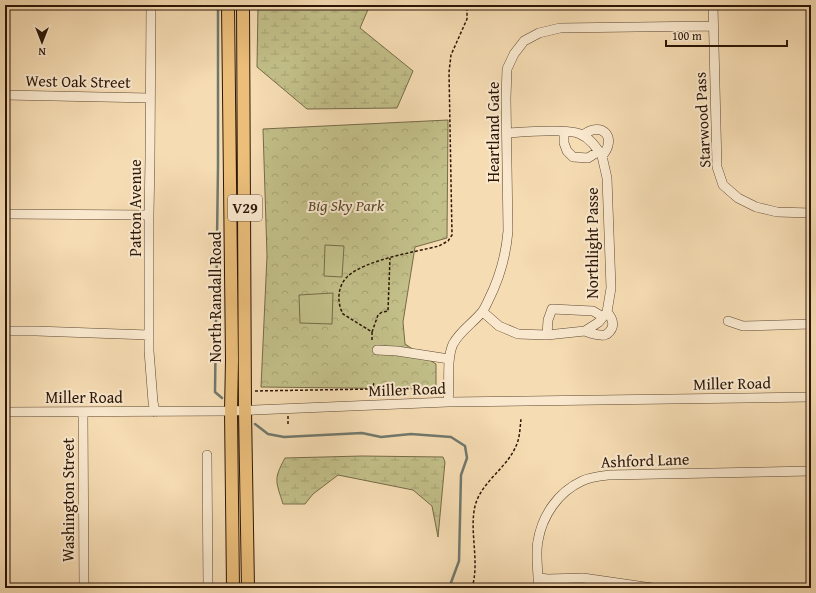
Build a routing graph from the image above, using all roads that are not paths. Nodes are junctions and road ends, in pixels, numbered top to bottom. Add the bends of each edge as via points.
1 (151, 5) edge
2 (228, 5) edge
3 (243, 5) edge
4 (713, 5) edge
5 (712, 26) junction
6 (5, 95) edge
7 (150, 98) junction
8 (564, 132) junction
9 (508, 133) junction
10 (583, 135) junction
11 (600, 153) junction
12 (811, 213) edge
13 (5, 214) edge
14 (148, 215) junction
15 (483, 312) junction
16 (605, 314) junction
17 (728, 321) dead end
18 (811, 324) edge
19 (5, 331) edge
20 (585, 331) junction
21 (149, 335) junction
22 (547, 335) junction
23 (377, 350) dead end
24 (449, 359) junction
25 (811, 398) edge
26 (448, 402) junction
27 (245, 410) junction
28 (231, 411) junction
29 (5, 412) edge
30 (83, 412) junction
31 (154, 412) junction
32 (207, 455) dead end
33 (811, 471) edge
34 (539, 578) junction
35 (84, 588) edge
36 (208, 588) edge
37 (233, 588) edge
38 (248, 588) edge
39 (538, 588) edge
40 (652, 588) edge

1 - 7 street, Patton Avenue
2 - 28 main road, North Randall Road / V29
3 - 27 main road, North Randall Road / V29
4 - 5 street, Starwood Pass
5 - 9 street, Heartland Gate via 560,28 539,33 524,41 514,54 508,69
5 - 12 street, Starwood Pass via 717,167 723,185 738,198 756,207 777,212
6 - 7 street, West Oak Street
7 - 14 street, Patton Avenue
8 - 9 street
8 - 10 street
8 - 11 street via 567,151 574,156 588,158
9 - 15 street, Heartland Gate via 506,252 495,288
10 - 11 street
10 - 11 street via 593,129 605,132 609,145 606,151
11 - 16 street, Northlight Passe via 607,178 611,288
13 - 14 street
14 - 21 street, Patton Avenue
15 - 22 street via 499,326 518,334
15 - 24 street, Heartland Gate via 458,337
16 - 20 street, Northlight Passe via 599,322
16 - 20 street via 612,318 613,323 608,333 600,335
16 - 22 street via 552,309
17 - 18 street via 743,326
19 - 21 street
20 - 22 street
21 - 31 street, Patton Avenue
23 - 24 street
24 - 26 street, Heartland Gate
25 - 26 street, Miller Road
26 - 27 street, Miller Road
27 - 28 street, Miller Road
27 - 38 main road, North Randall Road / V29
28 - 31 street, Miller Road
28 - 37 main road, North Randall Road / V29
29 - 30 street, Miller Road
30 - 31 street, Miller Road
30 - 35 street, Washington Street
32 - 36 street
33 - 34 street, Ashford Lane via 609,475 582,481 561,496 544,520 537,542
34 - 39 street, Ashford Lane
34 - 40 street via 583,578

